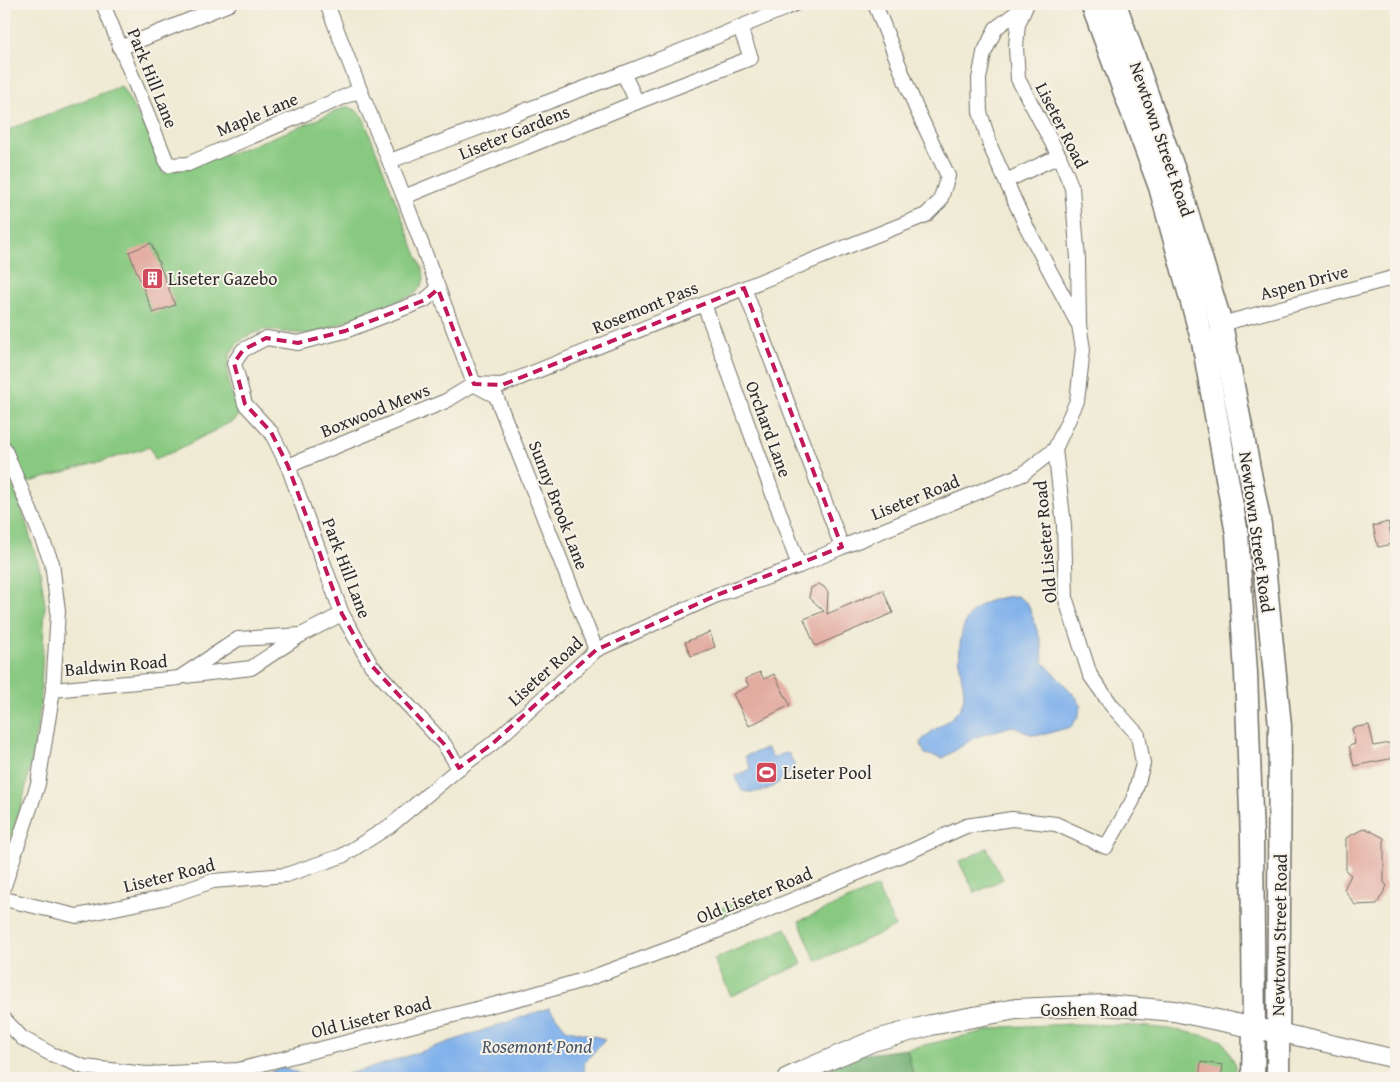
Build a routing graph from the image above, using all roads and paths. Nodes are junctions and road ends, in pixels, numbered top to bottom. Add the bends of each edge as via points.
1 (103, 4) edge
2 (228, 4) edge
3 (327, 4) edge
4 (795, 4) edge
5 (875, 4) edge
6 (1027, 4) edge
7 (1092, 4) edge
8 (1115, 4) edge
9 (740, 28) junction
10 (120, 48) junction
11 (623, 74) junction
12 (360, 90) junction
13 (637, 102) junction
14 (1059, 156) junction
15 (390, 161) junction
16 (168, 165) joint
17 (1006, 181) junction
18 (404, 197) junction
19 (1396, 277) edge
20 (744, 288) junction
21 (438, 289) junction
22 (704, 304) junction
23 (1220, 324) junction
24 (1079, 325) junction
25 (474, 384) junction
26 (4, 448) edge
27 (1055, 449) junction
28 (288, 466) junction
29 (842, 547) junction
30 (799, 566) junction
31 (342, 614) junction
32 (301, 635) junction
33 (596, 650) junction
34 (1274, 660) junction
35 (1246, 666) junction
36 (180, 677) junction
37 (53, 690) junction
38 (459, 768) junction
39 (4, 886) edge
40 (4, 899) edge
41 (4, 1019) edge
42 (1254, 1028) junction
43 (1278, 1032) junction
44 (1396, 1059) edge
45 (788, 1078) edge
46 (1253, 1078) edge
47 (1278, 1078) edge

1 - 10 street, Park Hill Lane
2 - 10 street
3 - 12 street
4 - 9 street, Liseter Gardens
5 - 20 street, Rosemont Pass via 916,108 948,176 940,201 926,215
6 - 14 street, Liseter Road via 1018,24 1018,79
6 - 17 street, Liseter Road via 996,28 984,53 978,79 980,112
7 - 35 main road, Newtown Street Road via 1160,187 1203,342 1237,534
8 - 23 main road, Newtown Street Road via 1176,176
9 - 11 street, Liseter Gardens
9 - 13 street, Liseter Gardens via 751,58
10 - 16 street, Park Hill Lane
11 - 13 street
11 - 15 street, Liseter Gardens
12 - 15 street
12 - 16 street, Maple Lane via 188,164
13 - 18 street, Liseter Gardens
14 - 17 street
14 - 24 street, Liseter Road via 1072,188
15 - 18 street
17 - 24 street, Liseter Road via 1026,226
18 - 21 street
19 - 23 street, Aspen Drive
20 - 22 street, Rosemont Pass
20 - 29 street, Orchard Lane
21 - 25 street
21 - 28 street, Park Hill Lane via 425,300 345,332 298,343 266,338 243,350 234,363 245,404 271,432
22 - 25 street, Rosemont Pass via 502,385
22 - 30 street, Orchard Lane
23 - 34 main road, Newtown Street Road via 1260,525
24 - 27 street, Liseter Road via 1083,349 1077,401
25 - 28 street, Boxwood Mews via 446,401
25 - 33 street, Sunny Brook Lane via 496,396
26 - 37 street via 52,563 58,611
27 - 29 street, Liseter Road via 1023,474
27 - 41 street, Old Liseter Road via 1064,525 1066,600 1090,675 1138,735 1143,764 1133,800 1106,847 1056,824 1012,819 966,826 712,933 590,978 238,1070 146,1074 84,1066 51,1054 22,1038
28 - 31 street, Park Hill Lane
29 - 30 street, Liseter Road
30 - 33 street, Liseter Road via 717,595
31 - 32 street, Baldwin Road
31 - 38 street, Park Hill Lane via 371,665 444,744
32 - 36 street, Baldwin Road via 251,668
32 - 36 street, Baldwin Road via 238,639
33 - 38 street, Liseter Road via 492,744
34 - 35 main road
34 - 43 main road, Newtown Street Road via 1280,736
35 - 42 main road, Newtown Street Road
36 - 37 street, Baldwin Road
37 - 39 street via 38,784
38 - 40 street, Liseter Road via 390,826 342,856 286,875 213,881 163,898 77,916
42 - 43 main road, Goshen Road
42 - 45 main road, Goshen Road via 1174,1011 1105,1005 1016,1009 931,1025 872,1041
42 - 46 main road, Newtown Street Road
43 - 44 street, Goshen Road
43 - 47 main road, Newtown Street Road

